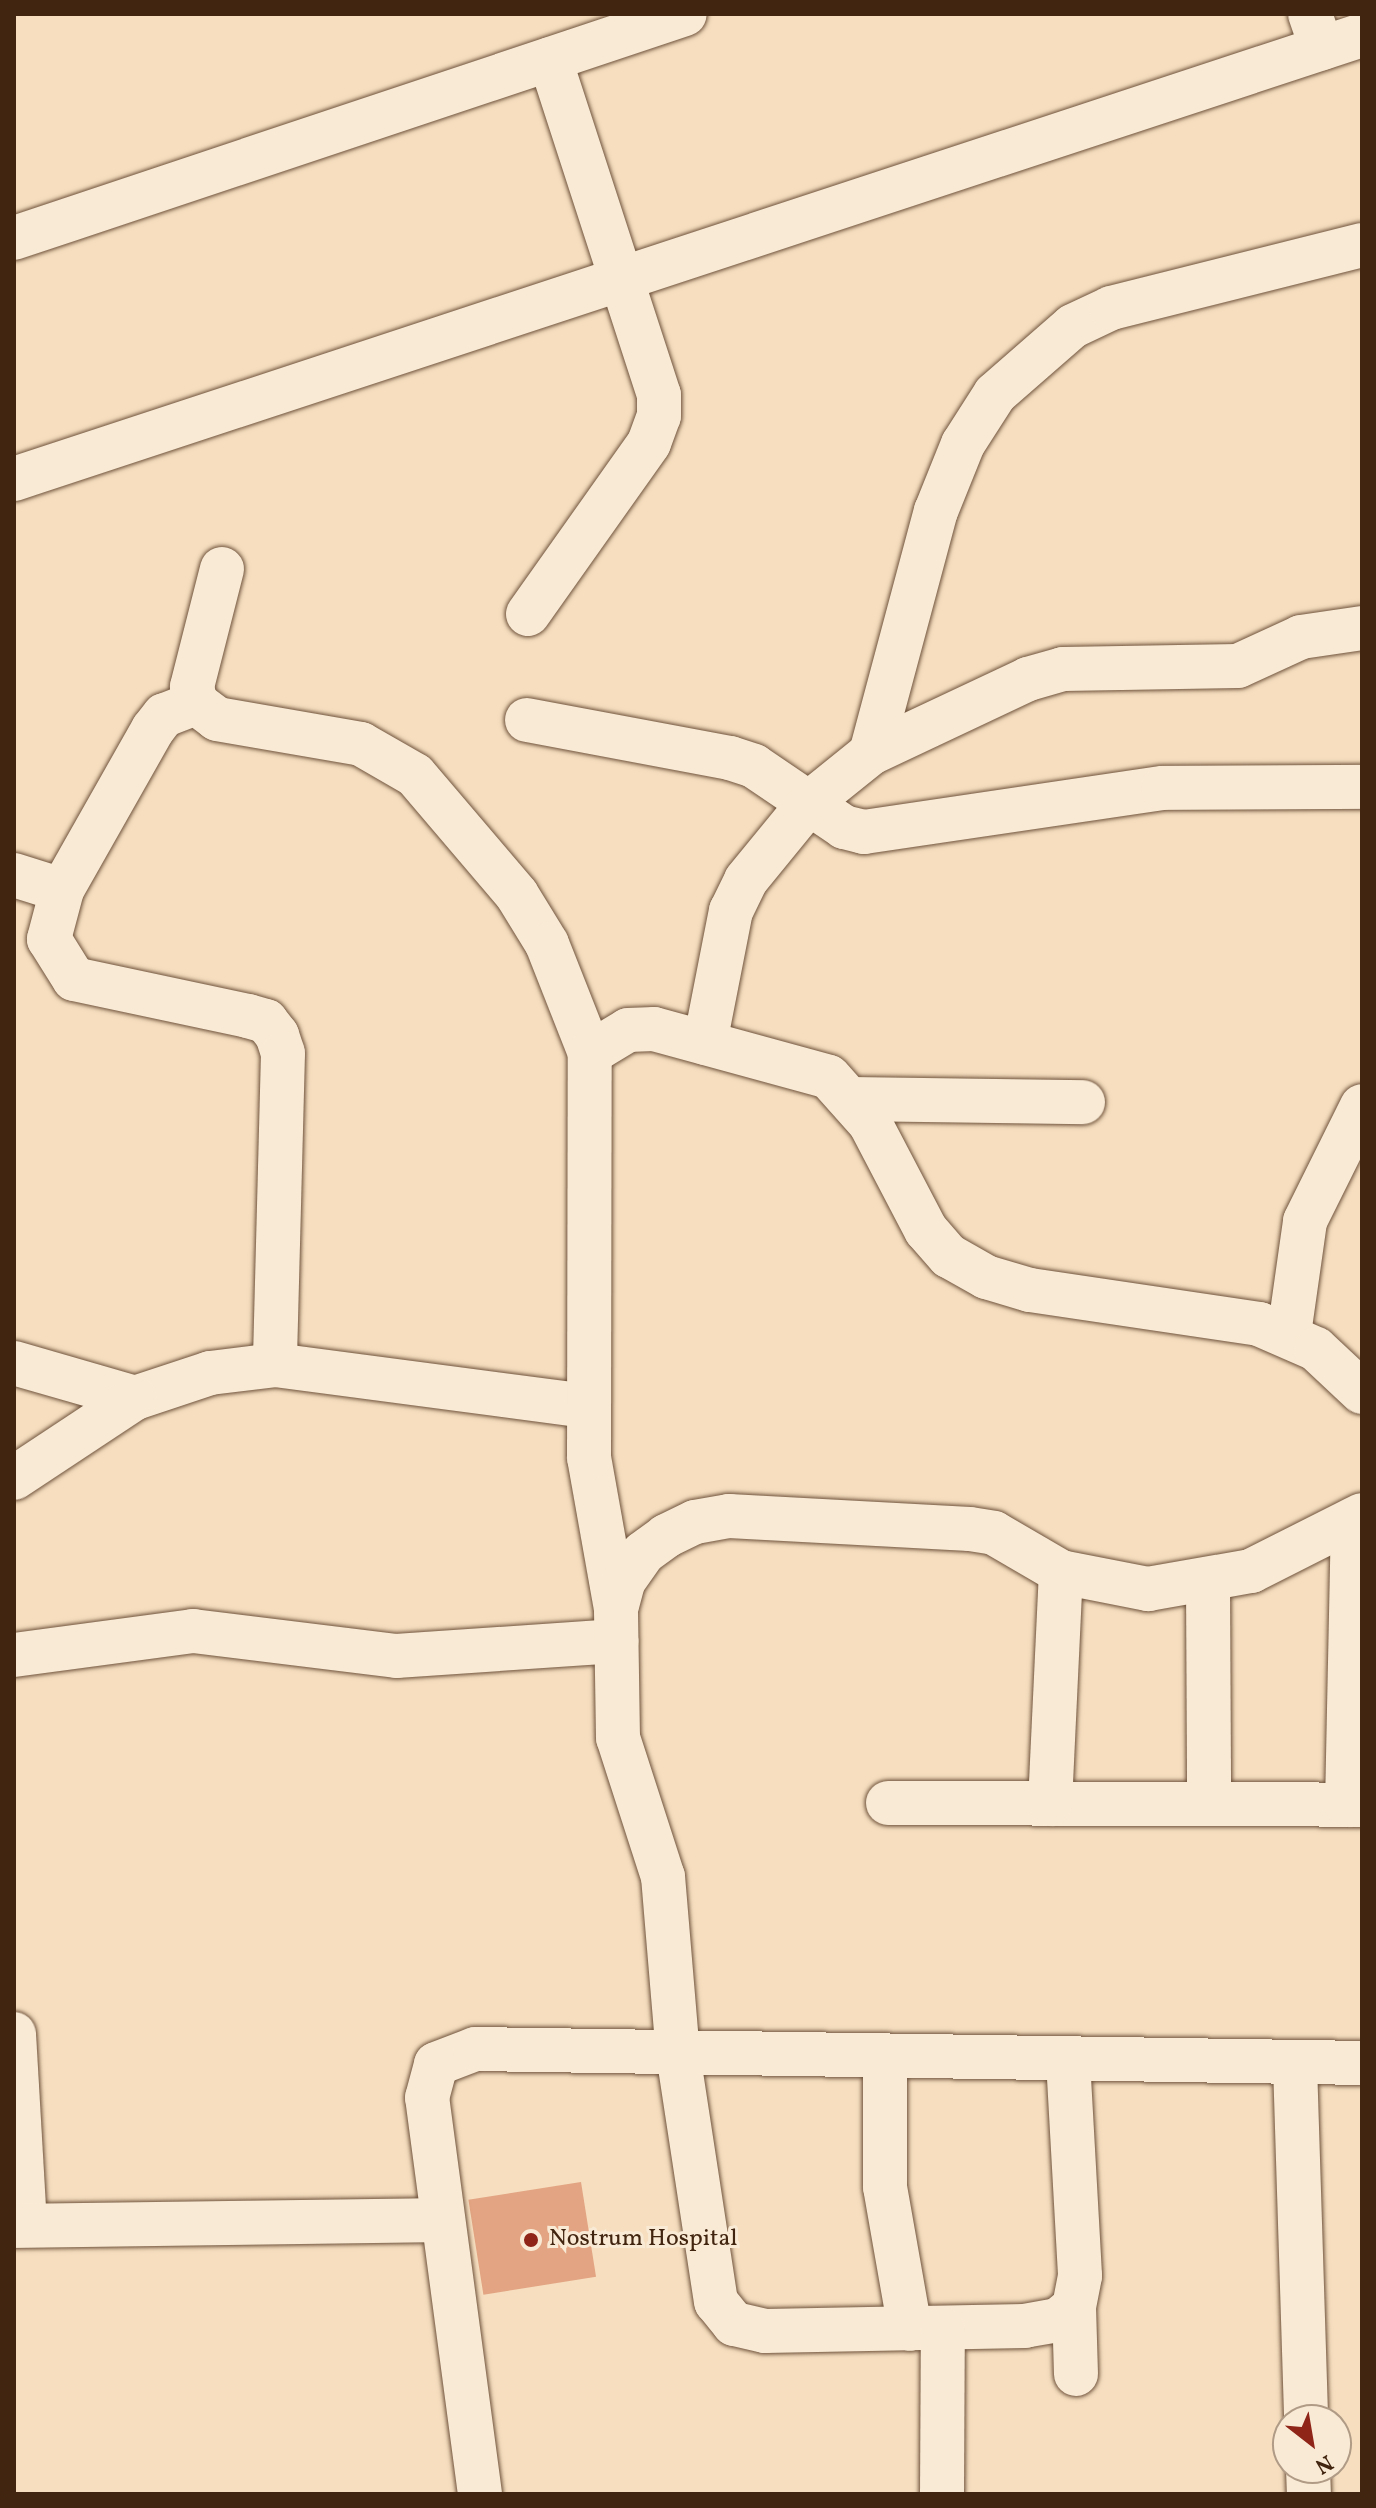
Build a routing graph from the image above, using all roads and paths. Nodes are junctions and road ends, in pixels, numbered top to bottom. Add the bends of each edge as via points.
1 (685, 14) edge
2 (638, 21) edge
3 (1331, 32) edge
4 (550, 59) junction
5 (14, 238) edge
6 (1362, 245) edge
7 (621, 279) junction
8 (14, 479) edge
9 (222, 569) dead end
10 (528, 614) dead end
11 (1362, 628) edge
12 (196, 703) junction
13 (527, 720) dead end
14 (871, 753) junction
15 (1362, 787) edge
16 (809, 803) junction
17 (14, 875) edge
18 (62, 890) junction
19 (705, 1043) junction
20 (590, 1053) junction
21 (855, 1099) junction
22 (1083, 1102) dead end
23 (1362, 1106) edge
24 (1289, 1334) junction
25 (14, 1363) edge
26 (275, 1365) junction
27 (1362, 1392) edge
28 (135, 1398) junction
29 (587, 1406) junction
30 (14, 1478) edge
31 (1358, 1518) edge
32 (1061, 1572) junction
33 (1208, 1583) junction
34 (616, 1625) junction
35 (14, 1655) edge
36 (888, 1803) dead end
37 (1050, 1804) junction
38 (1209, 1804) junction
39 (1355, 1805) edge
40 (14, 2034) edge
41 (678, 2055) junction
42 (885, 2057) junction
43 (1068, 2060) junction
44 (1362, 2063) edge
45 (1295, 2064) junction
46 (443, 2220) junction
47 (20, 2226) edge
48 (1074, 2307) junction
49 (927, 2329) junction
50 (1076, 2374) dead end
51 (1306, 2404) edge
52 (480, 2494) edge
53 (942, 2494) edge

1 - 2 street
2 - 4 street
3 - 7 street
4 - 5 street
4 - 7 street
6 - 14 street via 1111,308 1073,326 995,394 963,444 936,511
7 - 8 street
7 - 10 street via 659,395 659,416 649,443
9 - 12 street via 192,687
11 - 14 street via 1301,637 1238,666 1063,669 1028,679
12 - 18 street via 164,715 153,729
12 - 20 street via 217,719 361,744 415,775 517,895 547,944
13 - 16 street via 702,750 754,766
14 - 16 street
15 - 16 street via 1176,786 864,832 844,827
16 - 19 street via 746,880 731,911
17 - 18 street
18 - 26 street via 49,939 74,979 248,1016 266,1021 277,1035 283,1053
19 - 20 street via 654,1029 628,1030
19 - 21 street via 829,1077
20 - 29 street
21 - 22 street
21 - 24 street via 926,1230 949,1256 986,1277 1030,1290
23 - 24 street via 1305,1221
24 - 27 street via 1316,1349
25 - 28 street
26 - 28 street via 210,1373
26 - 29 street
28 - 30 street
29 - 34 street via 593,1498
31 - 33 street via 1251,1571
31 - 39 street
32 - 33 street via 1148,1589
32 - 34 street via 994,1533 729,1516 695,1522 643,1553 623,1582
32 - 37 street
33 - 38 street
34 - 35 street via 396,1656 193,1631
34 - 41 street via 618,1738 663,1877
36 - 37 street
37 - 38 street
38 - 39 street
40 - 47 street
41 - 42 street
41 - 46 street via 475,2049 436,2064 427,2098
41 - 49 street via 716,2302 734,2324 765,2331
42 - 43 street
42 - 49 street via 885,2187
43 - 45 street
43 - 48 street via 1080,2276
44 - 45 street
45 - 51 street
46 - 47 street
46 - 52 street
48 - 49 street via 1058,2320 1025,2326
48 - 50 street
49 - 53 street

